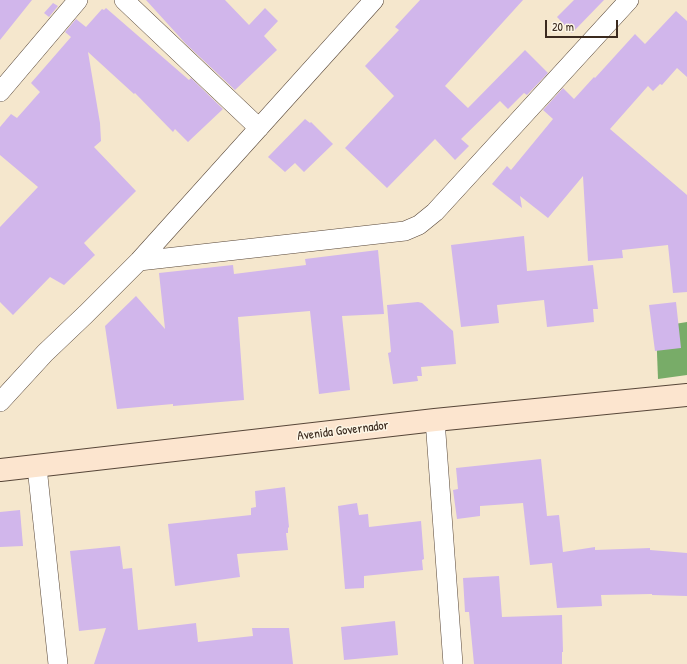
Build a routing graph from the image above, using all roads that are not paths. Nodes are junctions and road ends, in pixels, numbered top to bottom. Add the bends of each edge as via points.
1 (78, 0) edge
2 (124, 0) edge
3 (374, 0) edge
4 (629, 0) edge
5 (0, 92) edge
6 (259, 128) junction
7 (139, 261) junction
8 (687, 395) edge
9 (0, 402) edge
10 (435, 420) junction
11 (37, 467) junction
12 (0, 470) edge
13 (58, 664) edge
14 (453, 664) edge

1 - 5 street
2 - 6 street
3 - 6 street
4 - 7 street via 435,212 419,225 405,231
6 - 7 street
7 - 9 street via 44,353
8 - 10 street, Avenida Governador
10 - 11 street, Avenida Governador
10 - 14 street
11 - 12 street, Avenida Governador
11 - 13 street

